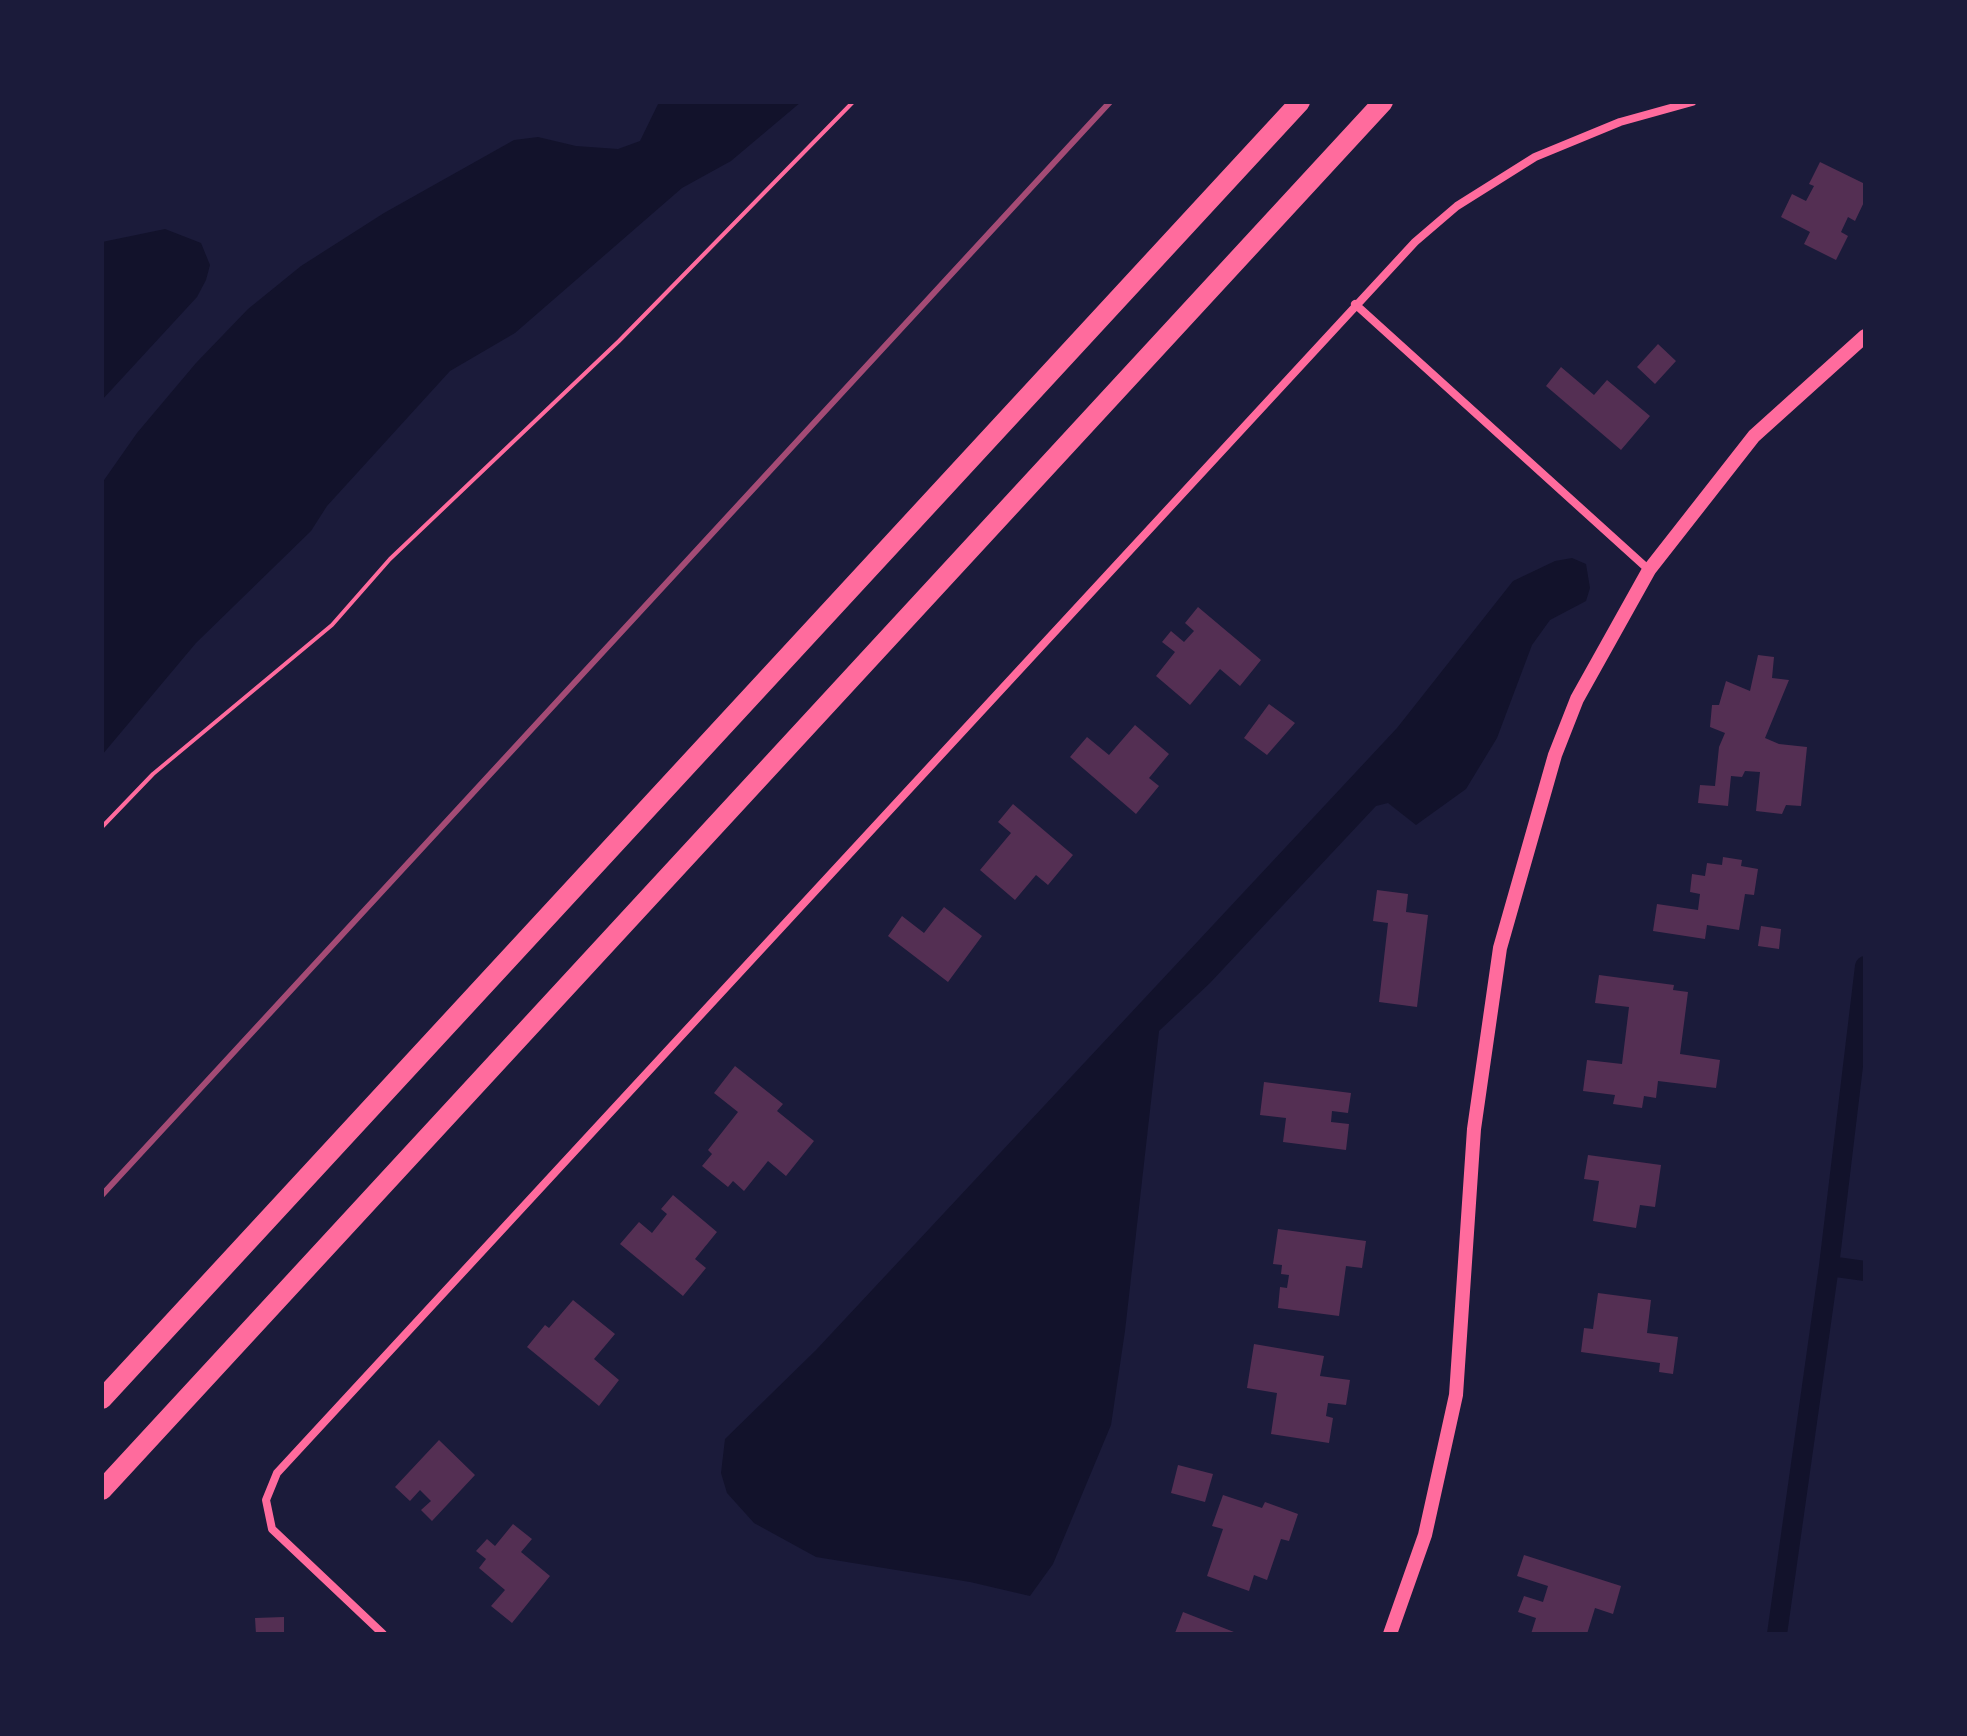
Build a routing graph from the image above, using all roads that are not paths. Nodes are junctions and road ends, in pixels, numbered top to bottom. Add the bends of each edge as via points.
1 (1300, 102) edge
2 (1383, 102) edge
3 (1692, 102) edge
4 (1355, 304) junction
5 (1865, 336) edge
6 (1649, 570) junction
7 (102, 1399) edge
8 (102, 1490) edge
9 (383, 1634) edge
10 (1390, 1634) edge

1 - 7 highway
2 - 8 highway
3 - 4 street via 1585,134 1503,175 1415,242
4 - 6 street
4 - 9 street via 277,1473 266,1500 272,1529
5 - 6 street via 1754,436
6 - 10 street via 1577,699 1540,799 1500,948 1474,1129 1456,1395 1425,1535

